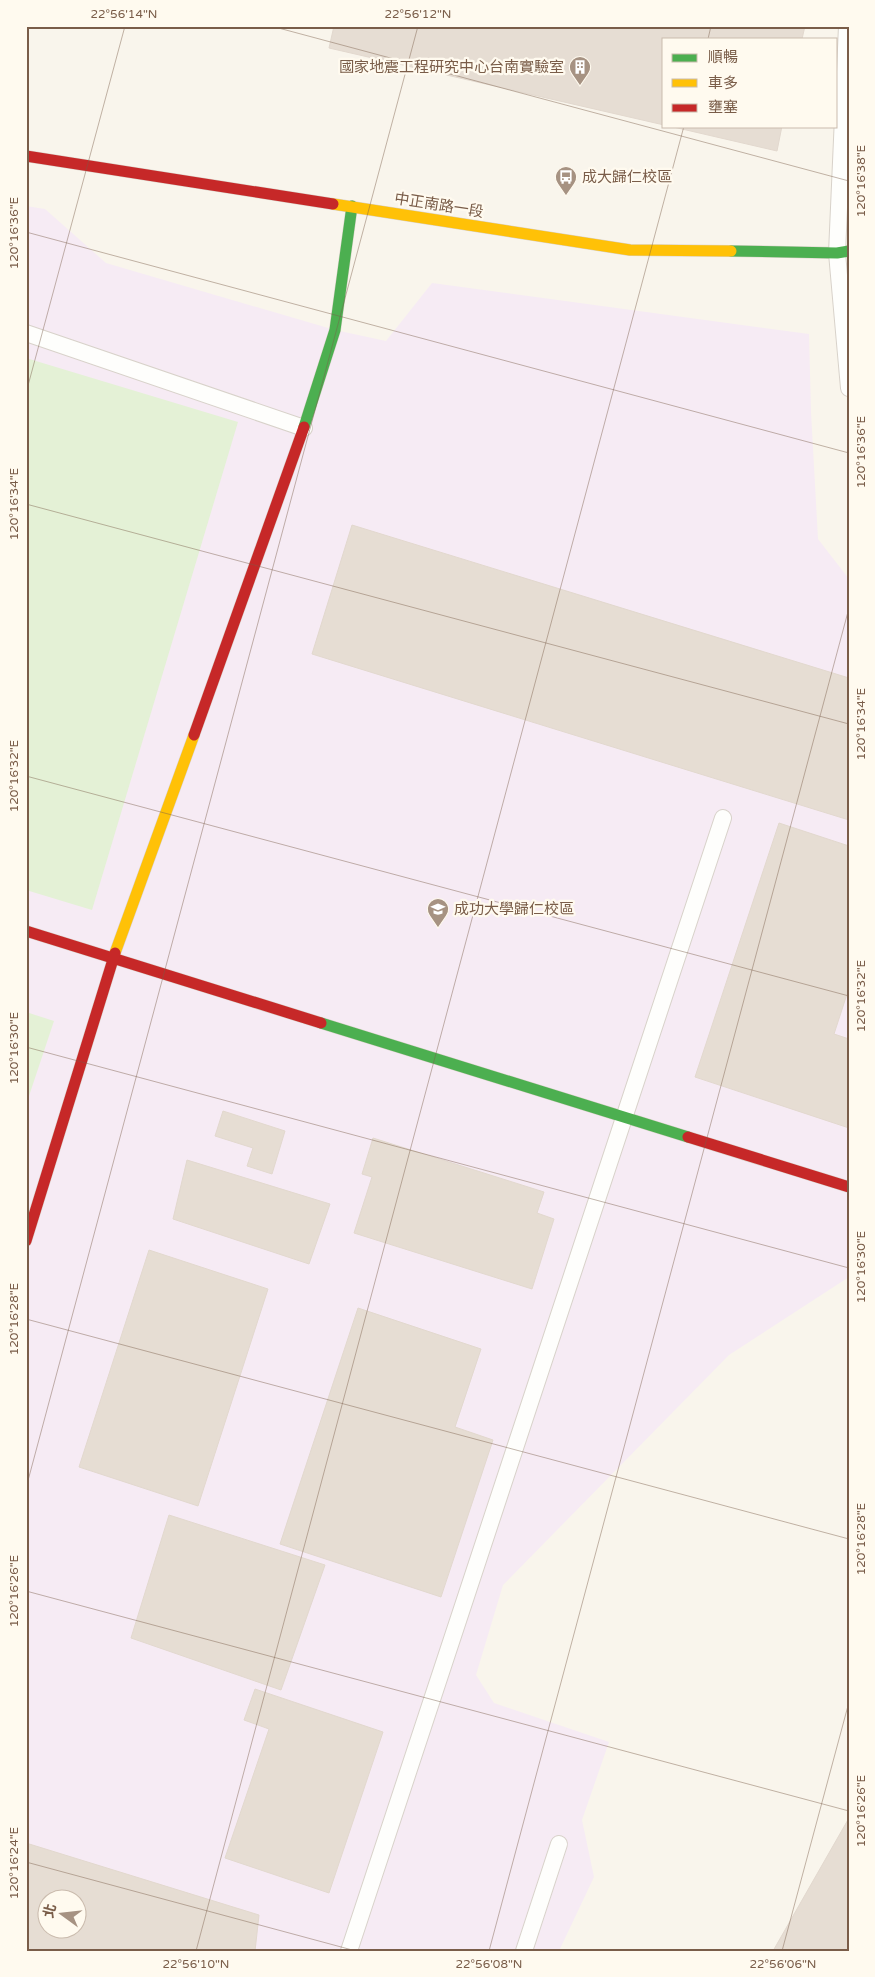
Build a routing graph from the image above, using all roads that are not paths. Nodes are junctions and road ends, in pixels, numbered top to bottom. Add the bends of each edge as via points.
1 (846, 26) edge
2 (26, 156) edge
3 (352, 206) junction
4 (843, 252) edge
5 (26, 333) edge
6 (849, 388) edge
7 (304, 428) junction
8 (723, 818) dead end
9 (26, 931) edge
10 (113, 958) junction
11 (624, 1117) junction
12 (849, 1187) edge
13 (26, 1241) edge
14 (560, 1844) dead end
15 (349, 1951) edge
16 (524, 1951) edge

1 - 4 lane
2 - 3 street, 中正南路一段
3 - 4 street, 中正南路一段 via 630,250
3 - 7 street via 335,330
4 - 6 lane
5 - 7 lane
7 - 10 street
8 - 11 lane
9 - 10 street
10 - 11 street
10 - 13 street
11 - 12 street
11 - 15 lane
14 - 16 lane

